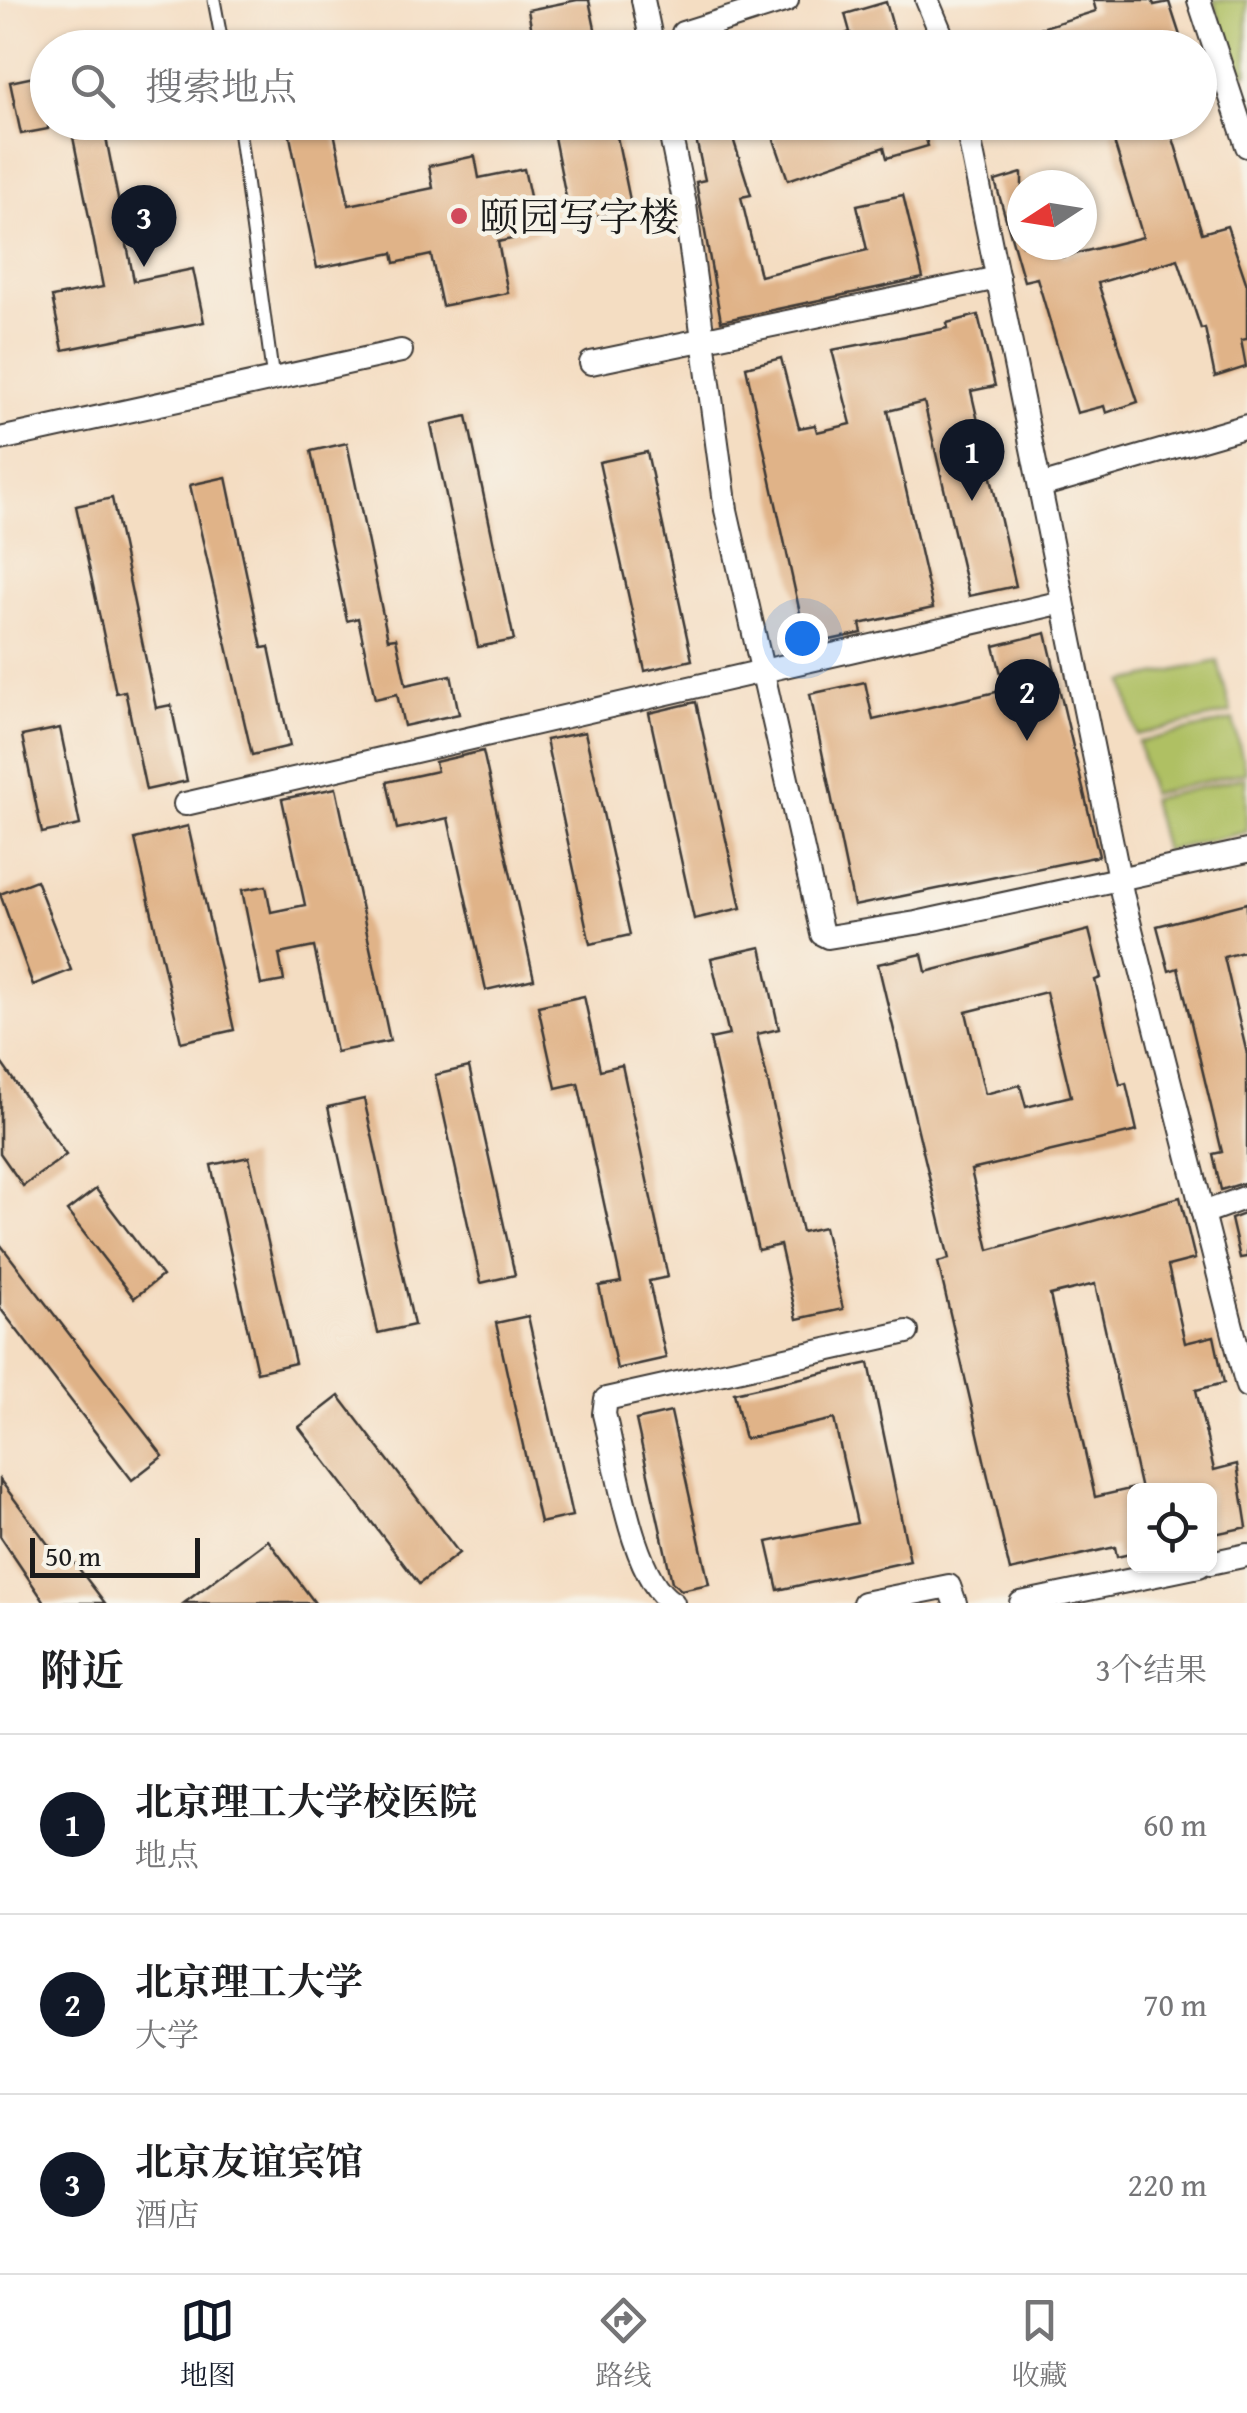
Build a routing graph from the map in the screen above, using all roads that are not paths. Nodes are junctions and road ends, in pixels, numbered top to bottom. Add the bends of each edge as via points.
1 (214, 0) edge
2 (643, 0) edge
3 (787, 0) edge
4 (927, 0) edge
5 (1199, 0) edge
6 (220, 30) edge
7 (649, 30) edge
8 (694, 30) edge
9 (939, 30) edge
10 (1213, 30) edge
11 (1217, 39) edge
12 (1237, 82) edge
13 (240, 140) edge
14 (672, 140) edge
15 (970, 140) edge
16 (1247, 146) edge
17 (998, 278) junction
18 (703, 341) junction
19 (402, 351) dead end
20 (591, 363) dead end
21 (273, 379) junction
22 (1247, 426) edge
23 (0, 439) edge
24 (1040, 486) junction
25 (1063, 602) junction
26 (764, 673) junction
27 (185, 804) dead end
28 (1247, 851) edge
29 (1119, 879) junction
30 (1247, 1198) edge
31 (1203, 1213) junction
32 (907, 1332) dead end
33 (1247, 1386) edge
34 (1247, 1556) edge
35 (1217, 1562) edge
36 (1165, 1573) edge
37 (673, 1603) edge
38 (864, 1603) edge
39 (956, 1603) edge
40 (1021, 1603) edge

1 - 6 lane
2 - 7 street
3 - 8 street
4 - 9 street
5 - 10 street
11 - 12 street
12 - 16 street
13 - 21 lane
14 - 18 street
15 - 17 street
17 - 18 street
17 - 24 street
18 - 20 street
18 - 26 street via 726,510
19 - 21 street
21 - 23 street
22 - 24 street
24 - 25 street
25 - 26 street
25 - 29 street
26 - 27 street
26 - 29 street via 822,934 916,924
28 - 29 street
29 - 31 street
30 - 31 street
31 - 33 street
32 - 37 street via 606,1399 604,1414 643,1566 657,1594
34 - 35 street
36 - 40 street
38 - 39 street via 949,1586

